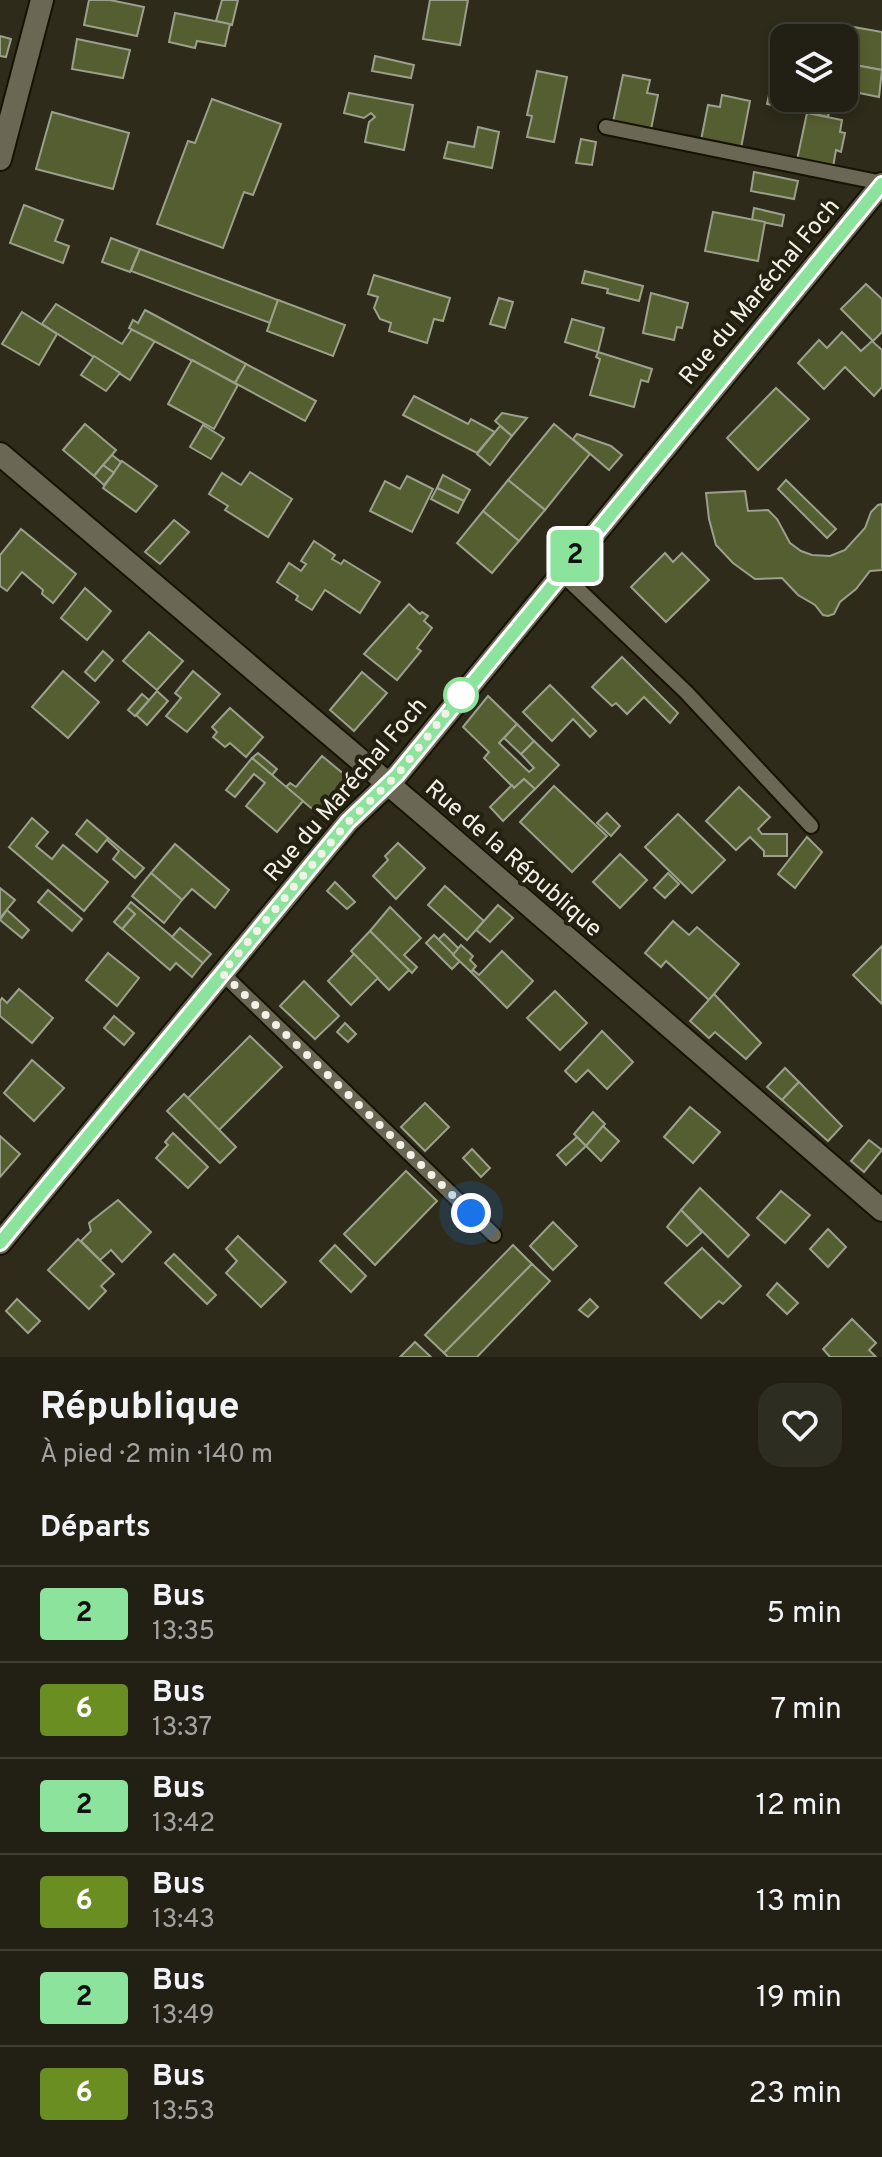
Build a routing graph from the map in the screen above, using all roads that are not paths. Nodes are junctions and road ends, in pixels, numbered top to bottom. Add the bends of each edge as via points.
1 (42, 0) edge
2 (606, 127) dead end
3 (0, 159) edge
4 (882, 183) edge
5 (0, 454) edge
6 (561, 573) junction
7 (387, 784) junction
8 (811, 826) dead end
9 (222, 973) junction
10 (882, 1210) edge
11 (494, 1235) dead end
12 (0, 1243) edge

1 - 3 street
2 - 4 lane
4 - 6 street, Rue du Maréchal Foch
5 - 7 street, Rue de la République
6 - 7 street, Rue du Maréchal Foch
6 - 8 lane via 686,692
7 - 9 street, Rue du Maréchal Foch via 348,822
7 - 10 street, Rue de la République
9 - 11 lane
9 - 12 street, Rue du Maréchal Foch

